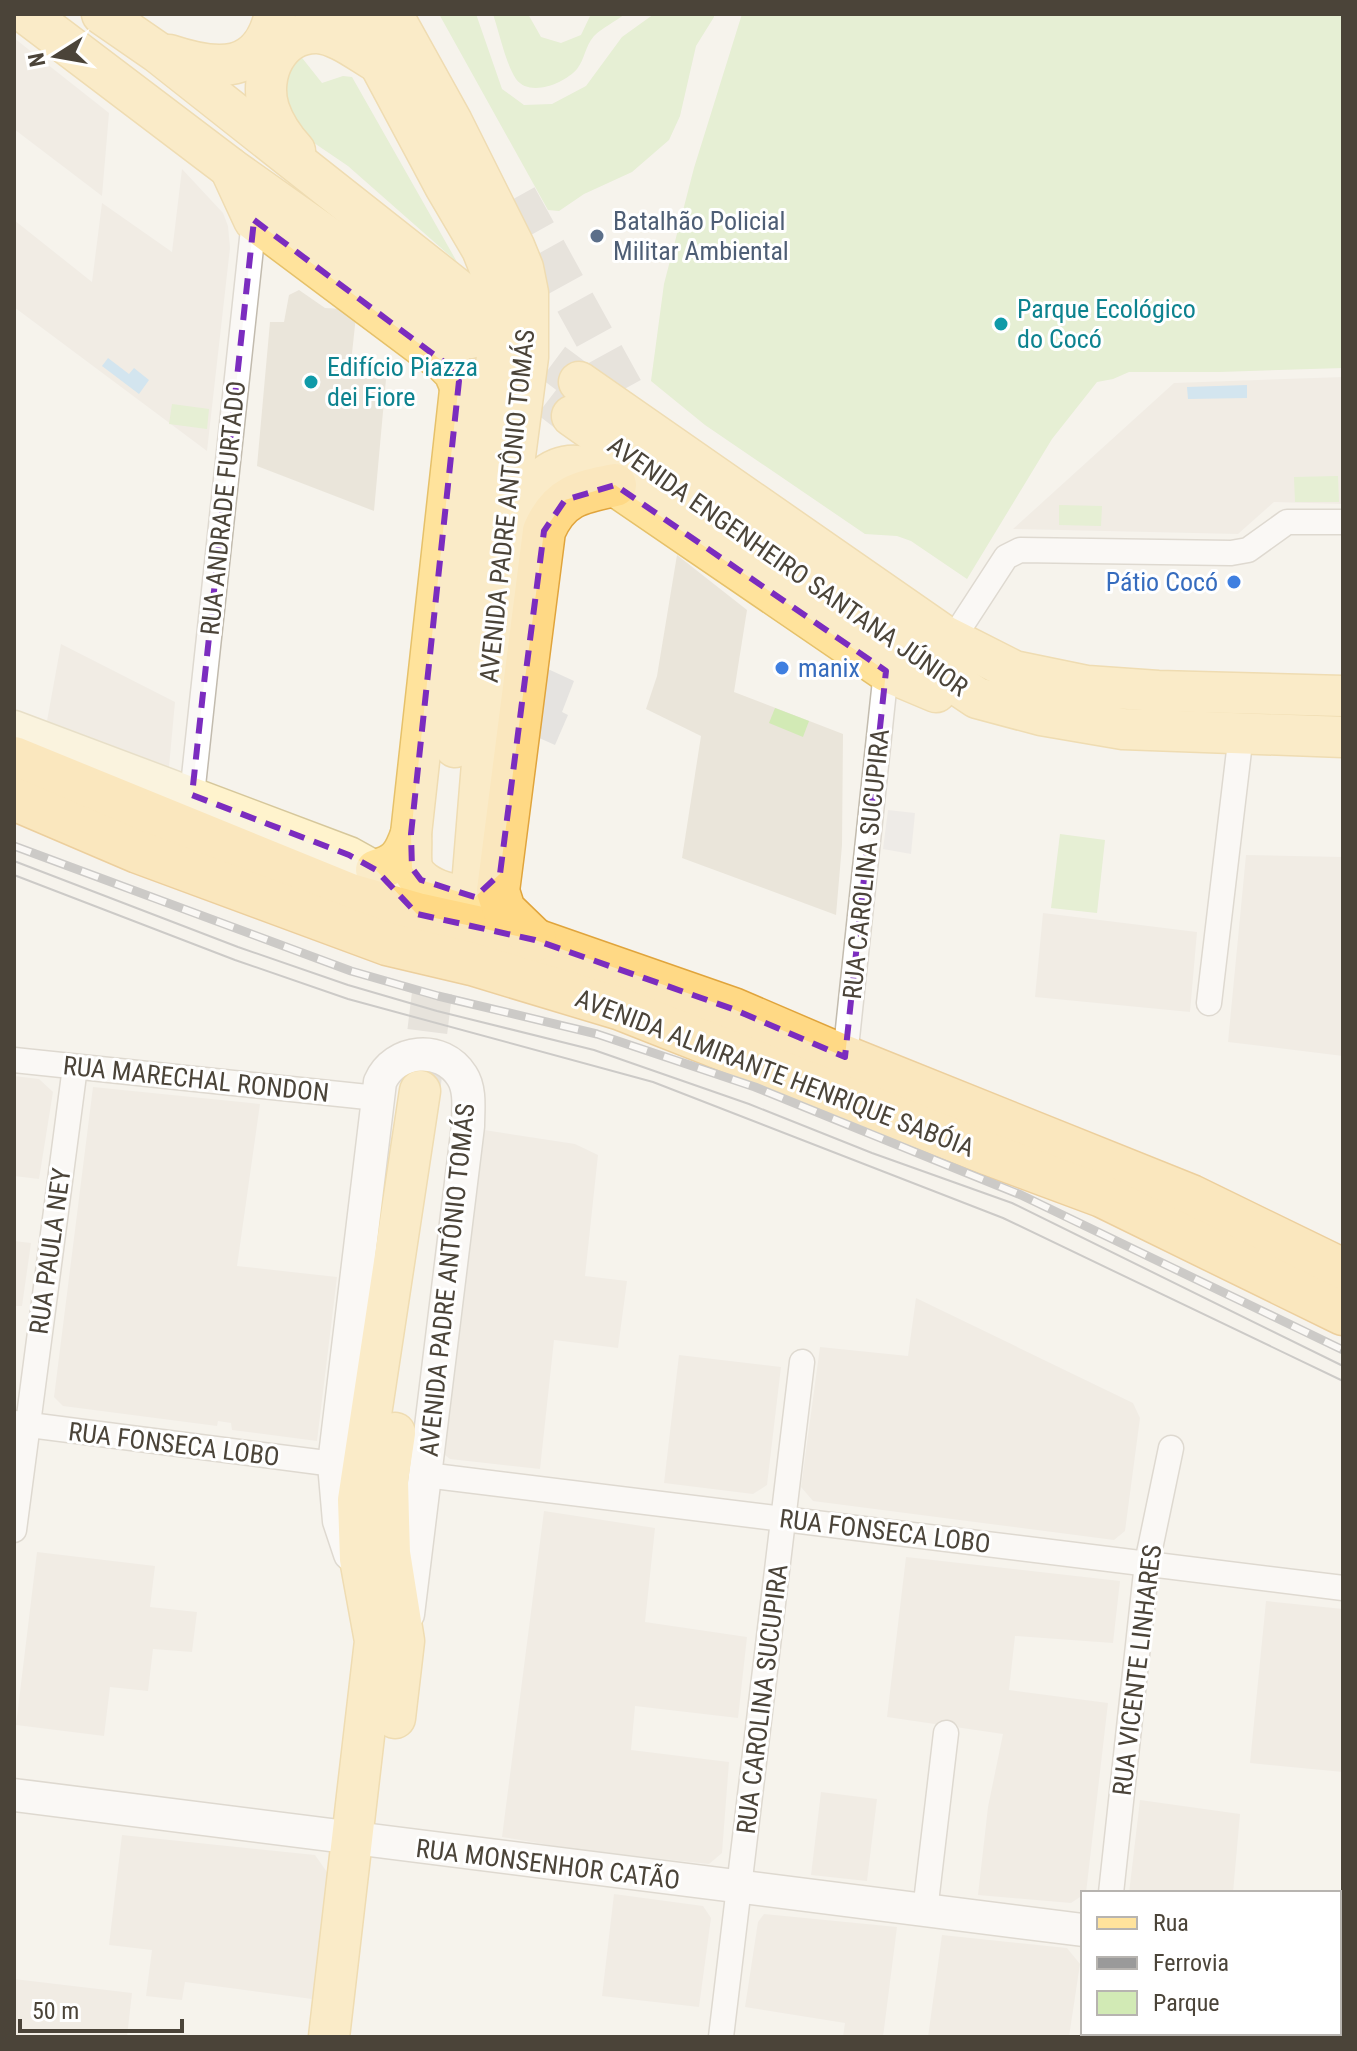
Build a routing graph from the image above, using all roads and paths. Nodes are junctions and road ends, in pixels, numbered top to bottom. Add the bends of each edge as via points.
1 (27, 14) edge
2 (102, 14) edge
3 (275, 14) edge
4 (353, 14) edge
5 (392, 14) edge
6 (157, 52) junction
7 (379, 63) junction
8 (452, 122) junction
9 (230, 168) junction
10 (334, 191) junction
11 (517, 197) tunnel mouth
12 (254, 220) junction
13 (460, 390) junction
14 (629, 400) tunnel mouth
15 (655, 433) junction
16 (484, 458) junction
17 (615, 485) junction
18 (479, 501) junction
19 (1343, 522) edge
20 (504, 534) junction
21 (434, 638) junction
22 (952, 640) junction
23 (886, 671) junction
24 (1343, 696) edge
25 (977, 698) junction
26 (14, 729) edge
27 (1241, 734) junction
28 (1343, 737) edge
29 (14, 758) edge
30 (192, 795) junction
31 (14, 799) edge
32 (411, 834) junction
33 (376, 870) junction
34 (473, 877) junction
35 (417, 914) junction
36 (535, 940) junction
37 (1209, 1003) dead end
38 (845, 1057) junction
39 (14, 1060) edge
40 (75, 1067) junction
41 (377, 1098) junction
42 (1343, 1270) edge
43 (1343, 1314) edge
44 (802, 1362) dead end
45 (20, 1424) edge
46 (1171, 1448) dead end
47 (334, 1464) junction
48 (426, 1475) junction
49 (783, 1519) junction
50 (14, 1530) edge
51 (1147, 1563) junction
52 (1343, 1588) edge
53 (369, 1609) junction
54 (404, 1641) junction
55 (946, 1733) dead end
56 (14, 1795) edge
57 (367, 1840) junction
58 (740, 1888) junction
59 (1111, 1891) edge
60 (925, 1911) junction
61 (1081, 1930) edge
62 (329, 2037) edge
63 (355, 2037) edge
64 (721, 2037) edge

1 - 9 main road
2 - 6 main road
3 - 6 main road via 266,41 243,61 202,66
4 - 7 main road, AVENIDA PADRE ANTÔNIO TOMÁS
5 - 8 main road, AVENIDA PADRE ANTÔNIO TOMÁS
6 - 10 main road
7 - 10 main road via 318,33 284,43 269,67 268,107 278,128
7 - 16 main road, AVENIDA PADRE ANTÔNIO TOMÁS via 494,279 501,311
8 - 11 main road via 491,160
8 - 20 main road, AVENIDA PADRE ANTÔNIO TOMÁS via 514,246 528,293 528,357
9 - 10 main road via 473,321
9 - 12 main road
12 - 13 main road via 445,363
12 - 30 street, RUA ANDRADE FURTADO
13 - 16 main road
13 - 21 main road
14 - 15 main road
15 - 22 main road, AVENIDA ENGENHEIRO SANTANA JÚNIOR
15 - 25 main road, AVENIDA ENGENHEIRO SANTANA JÚNIOR via 575,399 858,618
16 - 18 main road, AVENIDA PADRE ANTÔNIO TOMÁS
17 - 20 main road via 580,466 545,475
17 - 23 main road
17 - 34 highway via 565,500 550,515 544,531
18 - 21 main road
18 - 34 main road, AVENIDA PADRE ANTÔNIO TOMÁS via 464,625
19 - 22 street via 1287,522 1255,546 1231,553 1020,550 1006,557
20 - 34 main road, AVENIDA PADRE ANTÔNIO TOMÁS
21 - 32 main road
22 - 24 main road, AVENIDA ENGENHEIRO SANTANA JÚNIOR via 1014,671 1087,686
23 - 25 main road via 936,692
23 - 38 street, RUA CAROLINA SUCUPIRA
25 - 27 main road, AVENIDA ENGENHEIRO SANTANA JÚNIOR via 1123,729
26 - 30 main road
27 - 28 main road, AVENIDA ENGENHEIRO SANTANA JÚNIOR
27 - 37 street
29 - 35 highway, AVENIDA ALMIRANTE HENRIQUE SABÓIA via 350,895
30 - 33 main road
31 - 43 highway, AVENIDA ALMIRANTE HENRIQUE SABÓIA via 138,852 387,944 621,1009 1102,1196
32 - 33 main road via 400,860
32 - 34 main road via 412,868 421,880 465,897 484,894
33 - 35 main road
34 - 36 highway via 498,891 504,910
35 - 36 highway, AVENIDA ALMIRANTE HENRIQUE SABÓIA
36 - 38 highway, AVENIDA ALMIRANTE HENRIQUE SABÓIA via 733,1009
38 - 42 highway, AVENIDA ALMIRANTE HENRIQUE SABÓIA via 1191,1196
39 - 40 street, RUA MARECHAL RONDON
40 - 41 street, RUA MARECHAL RONDON
40 - 45 street, RUA PAULA NEY
41 - 47 street, AVENIDA PADRE ANTÔNIO TOMÁS
41 - 48 street, AVENIDA PADRE ANTÔNIO TOMÁS via 387,1069 400,1058 416,1055 443,1059 462,1075 468,1089 468,1126
44 - 49 street, RUA CAROLINA SUCUPIRA
45 - 47 street, RUA FONSECA LOBO
45 - 50 street, RUA PAULA NEY
46 - 51 street, RUA VICENTE LINHARES
47 - 53 street, AVENIDA PADRE ANTÔNIO TOMÁS via 339,1521
48 - 49 street, RUA FONSECA LOBO
48 - 54 street, AVENIDA PADRE ANTÔNIO TOMÁS
49 - 51 street, RUA FONSECA LOBO
49 - 58 street, RUA CAROLINA SUCUPIRA
51 - 52 street, RUA FONSECA LOBO
51 - 59 street, RUA VICENTE LINHARES
53 - 54 main road, AVENIDA PADRE ANTÔNIO TOMÁS via 358,1500 434,1092 388,1480 390,1553
53 - 57 main road, AVENIDA PADRE ANTÔNIO TOMÁS via 375,1641
54 - 57 main road, AVENIDA PADRE ANTÔNIO TOMÁS
55 - 60 street
56 - 57 street, RUA MONSENHOR CATÃO
57 - 58 street, RUA MONSENHOR CATÃO
57 - 62 main road, AVENIDA PADRE ANTÔNIO TOMÁS
57 - 63 main road, AVENIDA PADRE ANTÔNIO TOMÁS
58 - 60 street, RUA MONSENHOR CATÃO
58 - 64 street, RUA CAROLINA SUCUPIRA
60 - 61 street, RUA MONSENHOR CATÃO

